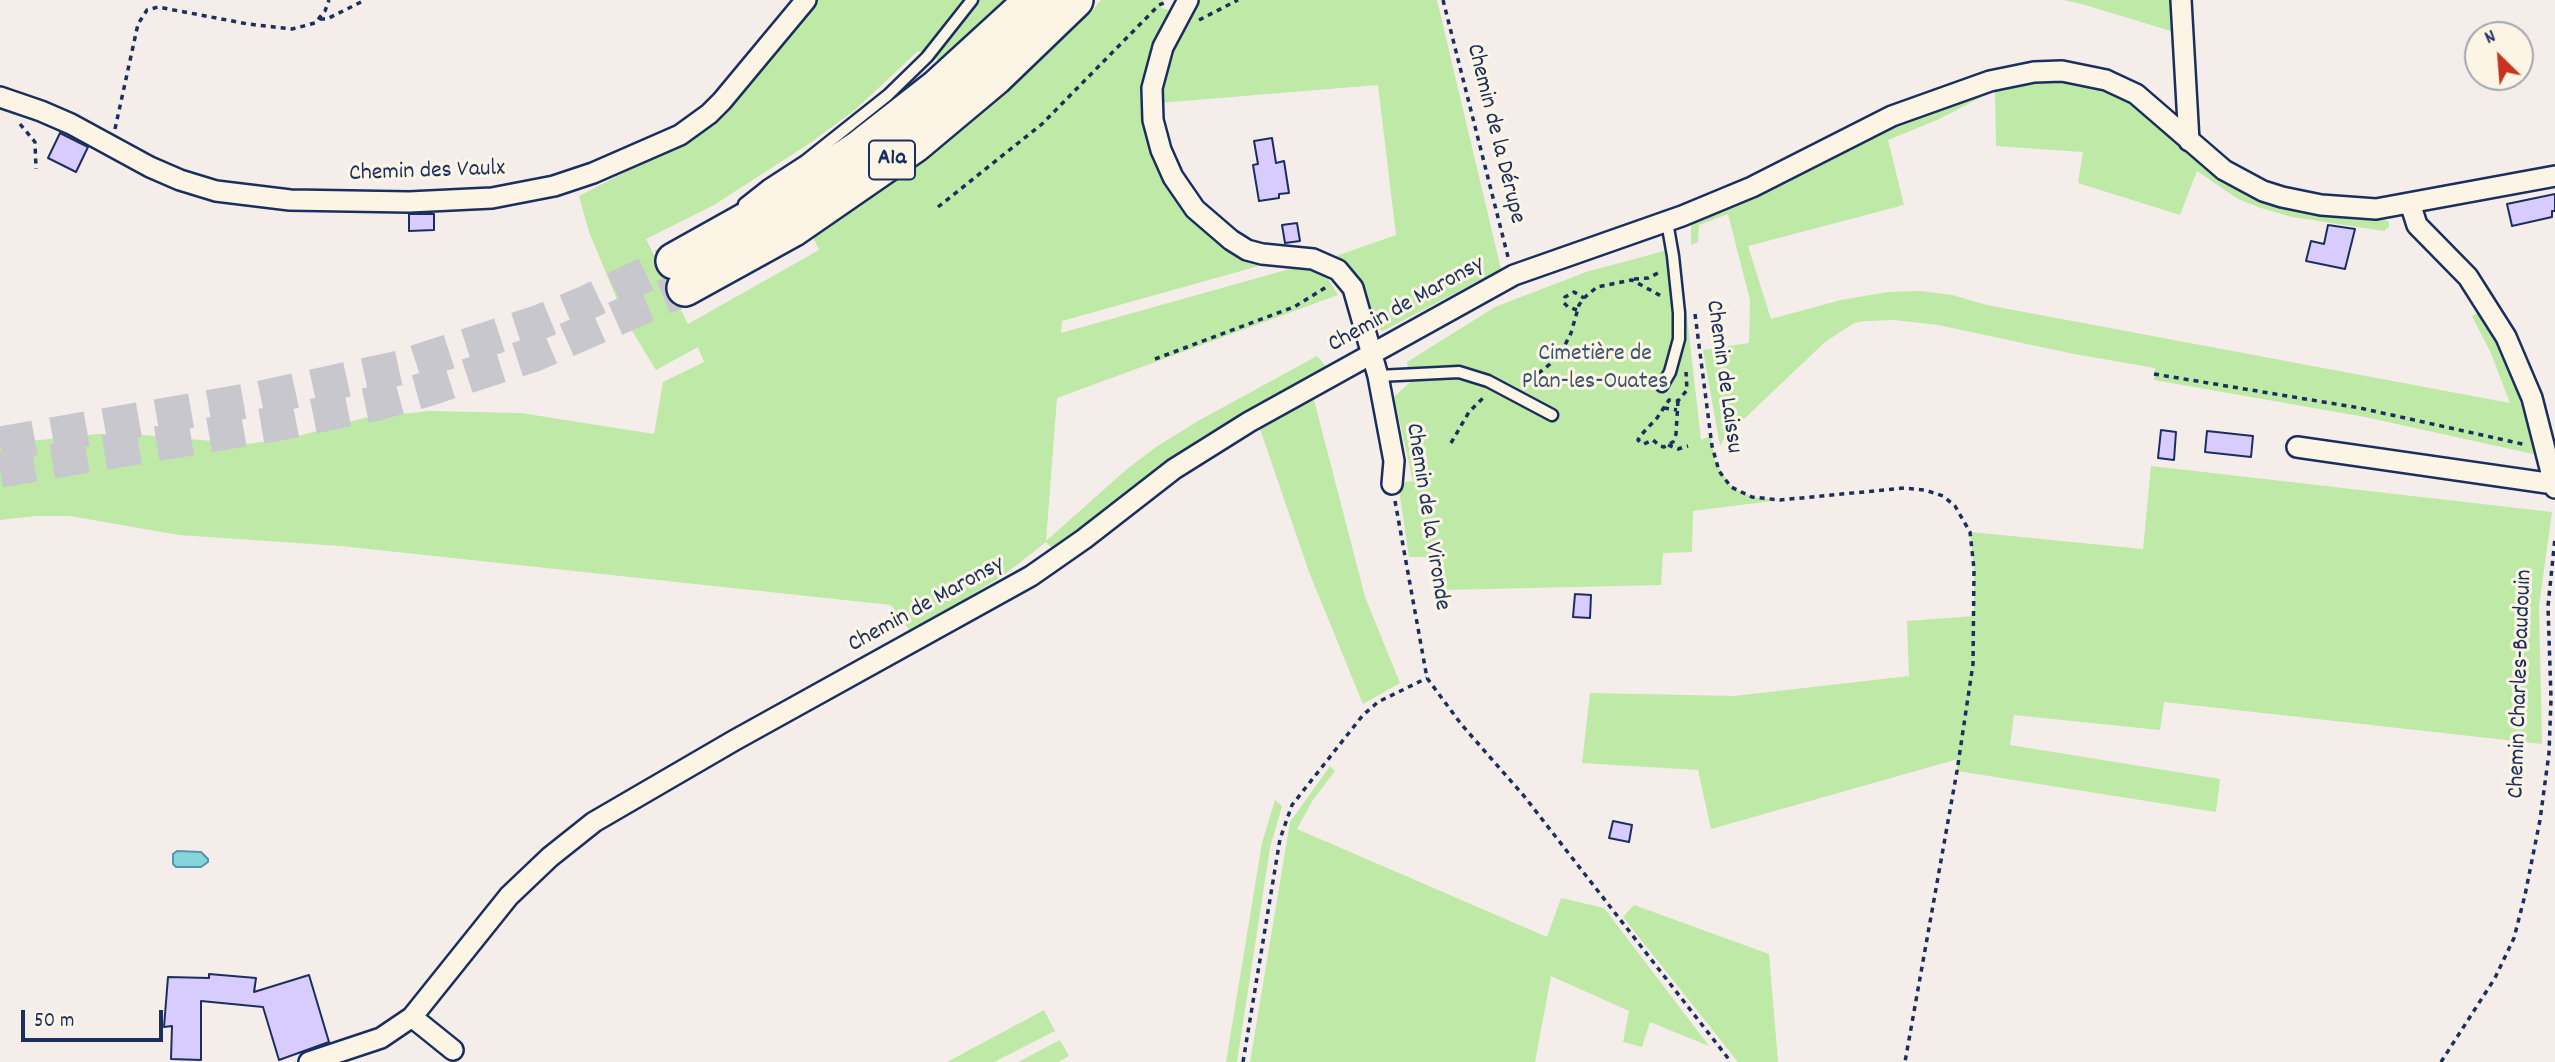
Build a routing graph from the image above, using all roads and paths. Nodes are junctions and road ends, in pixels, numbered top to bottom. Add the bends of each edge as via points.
1 (329, 0) edge
2 (365, 0) edge
3 (806, 0) edge
4 (972, 0) edge
5 (1033, 0) edge
6 (1075, 0) edge
7 (1188, 0) edge
8 (1238, 0) edge
9 (1443, 0) edge
10 (2181, 0) edge
11 (1159, 5) dead end
12 (320, 19) junction
13 (1170, 32) junction
14 (0, 97) edge
15 (17, 122) dead end
16 (2189, 141) junction
17 (111, 146) junction
18 (36, 169) dead end
19 (2555, 176) edge
20 (2410, 204) junction
21 (938, 207) dead end
22 (736, 210) dead end
23 (726, 219) dead end
24 (1667, 222) junction
25 (1674, 264) junction
26 (679, 274) junction
27 (1514, 275) junction
28 (1632, 280) junction
29 (1323, 288) dead end
30 (1584, 298) junction
31 (1577, 311) junction
32 (1694, 312) dead end
33 (1679, 313) junction
34 (1373, 352) junction
35 (1155, 359) dead end
36 (1672, 366) junction
37 (2154, 374) dead end
38 (1378, 376) junction
39 (1497, 385) junction
40 (1662, 386) dead end
41 (1513, 393) junction
42 (1678, 401) junction
43 (1664, 408) junction
44 (1677, 411) junction
45 (1552, 415) dead end
46 (1451, 443) dead end
47 (1668, 445) junction
48 (1688, 446) dead end
49 (2297, 447) dead end
50 (2546, 449) junction
51 (1392, 484) joint
52 (2555, 486) edge
53 (2555, 538) edge
54 (1427, 678) junction
55 (412, 1017) junction
56 (453, 1050) dead end
57 (309, 1062) edge
58 (1243, 1062) edge
59 (1731, 1062) edge
60 (1905, 1062) edge
61 (2441, 1062) edge

1 - 12 path
2 - 12 path
3 - 17 street, Chemin des Vaulx via 737,85 694,126 593,173 525,193 420,201 265,199 198,187
4 - 22 lane via 927,57 888,95
5 - 26 highway, A1a via 937,87 860,148
6 - 26 highway, A1a via 995,77 915,144 792,229
7 - 13 street, Chemin de la Vironde
8 - 13 path
9 - 27 path, Chemin de la Dérupe
10 - 16 street
11 - 21 path via 1042,124
12 - 17 path via 307,26 281,29 158,7 147,10 138,24
13 - 34 street, Chemin de la Vironde via 1157,64 1153,120 1179,187 1212,225 1247,250 1313,259 1338,270 1353,288
14 - 17 street, Chemin des Vaulx via 41,111
15 - 18 path via 35,142
16 - 20 street, Chemin de Maronsy via 2224,170 2282,197 2347,208
16 - 24 street, Chemin de Maronsy via 2149,104 2106,80 2062,71 2021,74 1892,116 1752,187
19 - 20 street, Chemin de Maronsy
20 - 50 street via 2417,225 2468,277 2506,337 2532,398
23 - 26 lane
24 - 25 lane
24 - 27 street, Chemin de Maronsy
25 - 28 path via 1648,278
25 - 33 lane
27 - 34 street, Chemin de Maronsy
28 - 30 path via 1597,287
28 - 33 path via 1656,292
29 - 35 path via 1294,307
30 - 31 path
30 - 31 path via 1574,292 1565,297 1564,303
31 - 41 path via 1563,349
32 - 60 path, Chemin de Laissu via 1712,446 1719,471 1731,487 1765,500 1925,489 1955,506 1972,541 1975,617 1970,686
33 - 36 lane
34 - 38 street, Chemin de la Vironde
34 - 55 street, Chemin de Maronsy via 1210,445 1031,576 594,822 509,896
36 - 40 lane
36 - 42 path via 1685,369 1687,377 1687,390
37 - 50 path via 2360,408
38 - 39 lane via 1459,372
38 - 51 street, Chemin de la Vironde via 1394,461
39 - 41 lane
39 - 46 path via 1474,407
41 - 45 lane
42 - 43 path via 1669,400
42 - 44 path
43 - 44 path
43 - 47 path via 1638,440
44 - 47 path via 1676,434
47 - 48 path
49 - 52 street
50 - 52 street
51 - 54 path, Chemin de la Vironde
53 - 61 path, Chemin Charles-Baudouin via 2548,606 2549,753 2525,895 2514,938 2496,978
54 - 58 path via 1378,702 1363,715 1286,818
54 - 59 path, Chemin de la Vironde
55 - 56 street
55 - 57 street, Chemin de Maronsy via 381,1038

